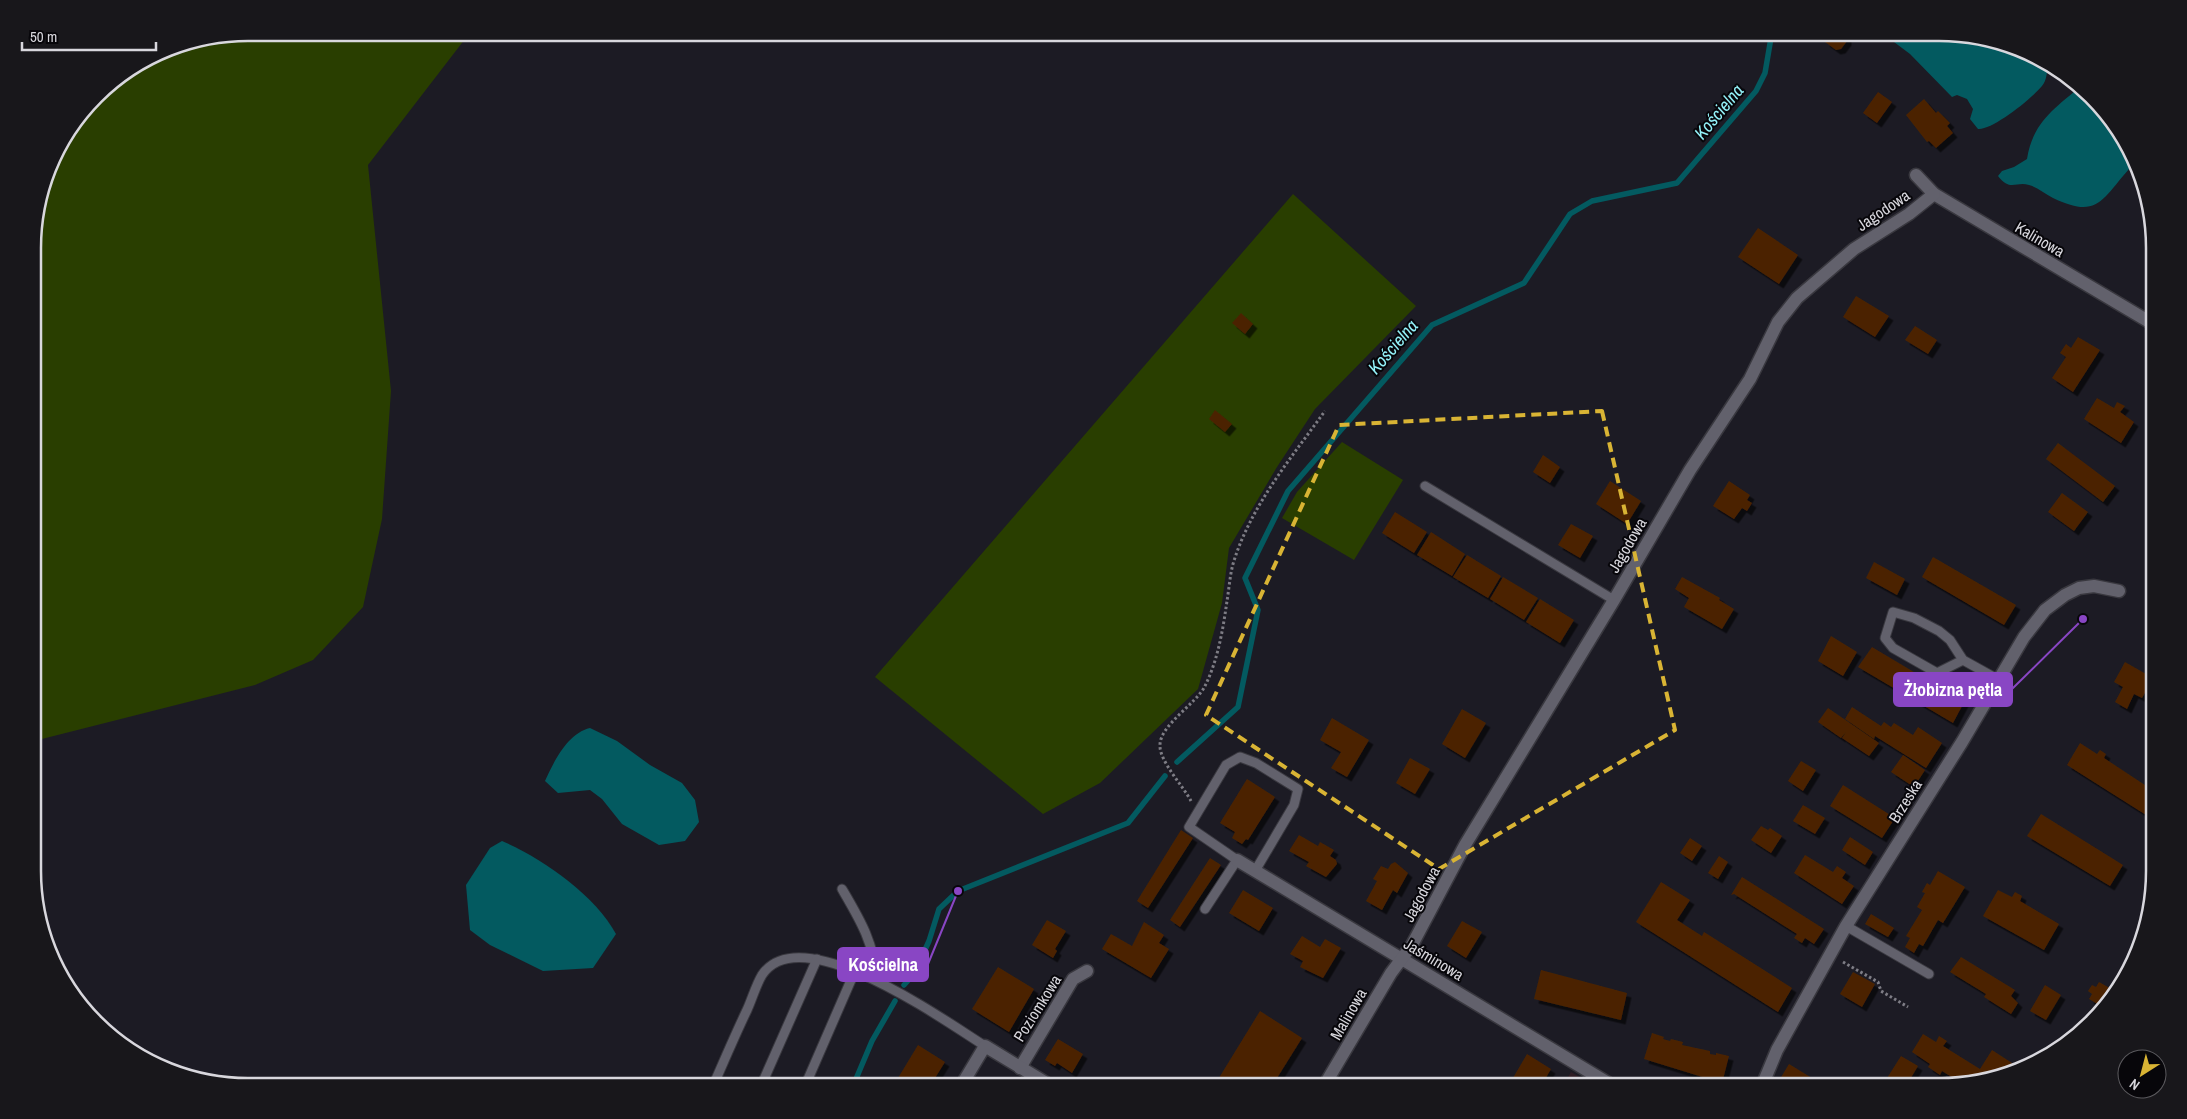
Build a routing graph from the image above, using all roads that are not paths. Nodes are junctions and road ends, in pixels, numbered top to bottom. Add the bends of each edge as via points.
1 (1916, 175) dead end
2 (1934, 194) junction
3 (2146, 320) edge
4 (1425, 486) dead end
5 (2119, 591) dead end
6 (1614, 600) junction
7 (1963, 660) junction
8 (1999, 680) junction
9 (1237, 860) junction
10 (1255, 871) junction
11 (842, 888) dead end
12 (1205, 909) dead end
13 (1846, 926) junction
14 (818, 959) junction
15 (1402, 959) junction
16 (855, 971) junction
17 (1087, 971) dead end
18 (1929, 974) dead end
19 (876, 979) junction
20 (985, 1046) junction
21 (1020, 1068) junction
22 (717, 1078) edge
23 (765, 1078) edge
24 (808, 1078) edge
25 (966, 1078) edge
26 (1037, 1078) edge
27 (1329, 1078) edge
28 (1600, 1078) edge
29 (1766, 1078) edge

1 - 2 street, Kalinowa
2 - 3 street, Kalinowa
2 - 6 street, Jagodowa via 1854,249 1797,298 1778,322 1750,379 1690,470
4 - 6 lane
5 - 8 street, Brzeska via 2094,586 2079,588 2065,595 2040,617
6 - 15 street, Jagodowa via 1465,845
7 - 7 lane via 1950,640 1939,631 1893,612 1885,638 1893,648 1937,673
7 - 8 lane
8 - 13 street, Brzeska
9 - 10 street, Jaśminowa
9 - 10 lane via 1189,827 1226,765 1240,757 1298,789 1294,805
9 - 12 lane
10 - 15 street, Jaśminowa
11 - 19 lane via 866,930 876,962
13 - 18 lane
13 - 29 street, Brzeska
14 - 16 lane
14 - 22 lane via 778,960 763,974
14 - 23 lane
15 - 27 street, Malinowa via 1390,973
15 - 28 street, Jaśminowa
16 - 19 lane
16 - 24 lane
17 - 21 street, Poziomkowa via 1073,980
19 - 20 lane
20 - 21 street
20 - 25 street
21 - 26 street

